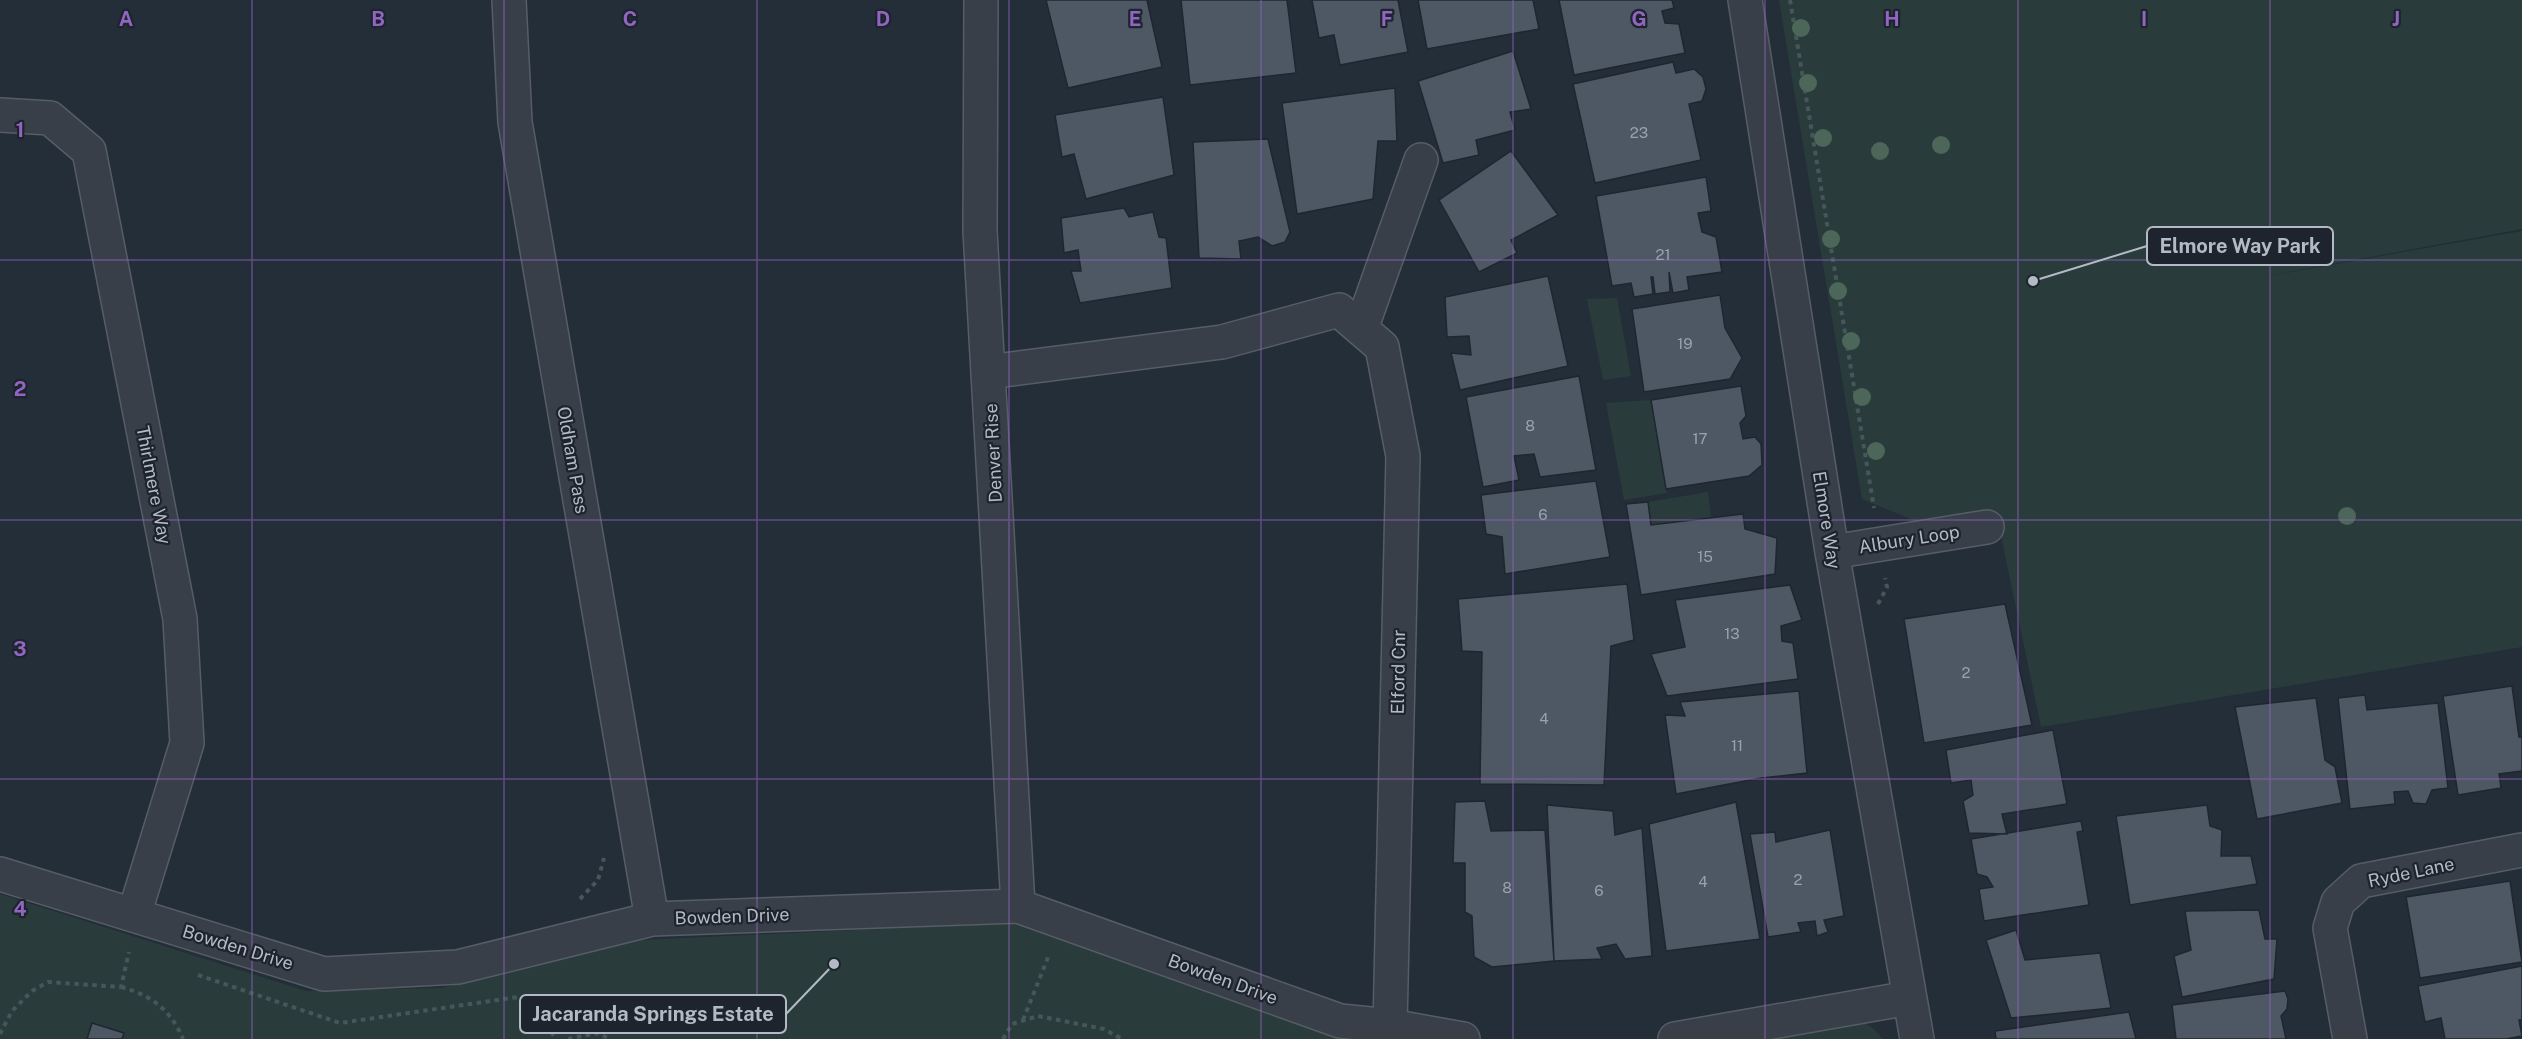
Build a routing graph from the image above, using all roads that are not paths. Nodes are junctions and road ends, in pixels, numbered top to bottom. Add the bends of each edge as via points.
1 (509, 0) edge
2 (981, 0) edge
3 (1745, 0) edge
4 (0, 114) edge
5 (1421, 160) dead end
6 (1361, 329) junction
7 (988, 372) junction
8 (1987, 527) dead end
9 (1832, 552) junction
10 (2522, 849) edge
11 (0, 874) edge
12 (1018, 906) junction
13 (134, 915) junction
14 (652, 919) junction
15 (1909, 998) junction
16 (1390, 1026) junction
17 (1463, 1039) edge
18 (1676, 1039) edge
19 (1917, 1039) edge
20 (2350, 1039) edge

1 - 14 street, Oldham Pass via 515,122
2 - 7 street, Denver Rise via 980,231
3 - 9 street, Elmore Way
4 - 13 street, Thirlmere Way via 50,118 89,151 180,619 188,743
5 - 6 street
6 - 7 street, Elford Cnr via 1340,310 1222,342
6 - 16 street, Elford Cnr via 1382,346 1403,456
7 - 12 street, Denver Rise
8 - 9 street, Albury Loop
9 - 15 street, Elmore Way
10 - 20 street, Ryde Lane via 2361,881 2338,902 2330,928
11 - 13 street, Bowden Drive
12 - 14 street, Bowden Drive
12 - 16 street, Bowden Drive via 1340,1021
13 - 14 street, Bowden Drive via 324,974 458,967
15 - 18 street
15 - 19 street, Elmore Way
16 - 17 street, Bowden Drive

